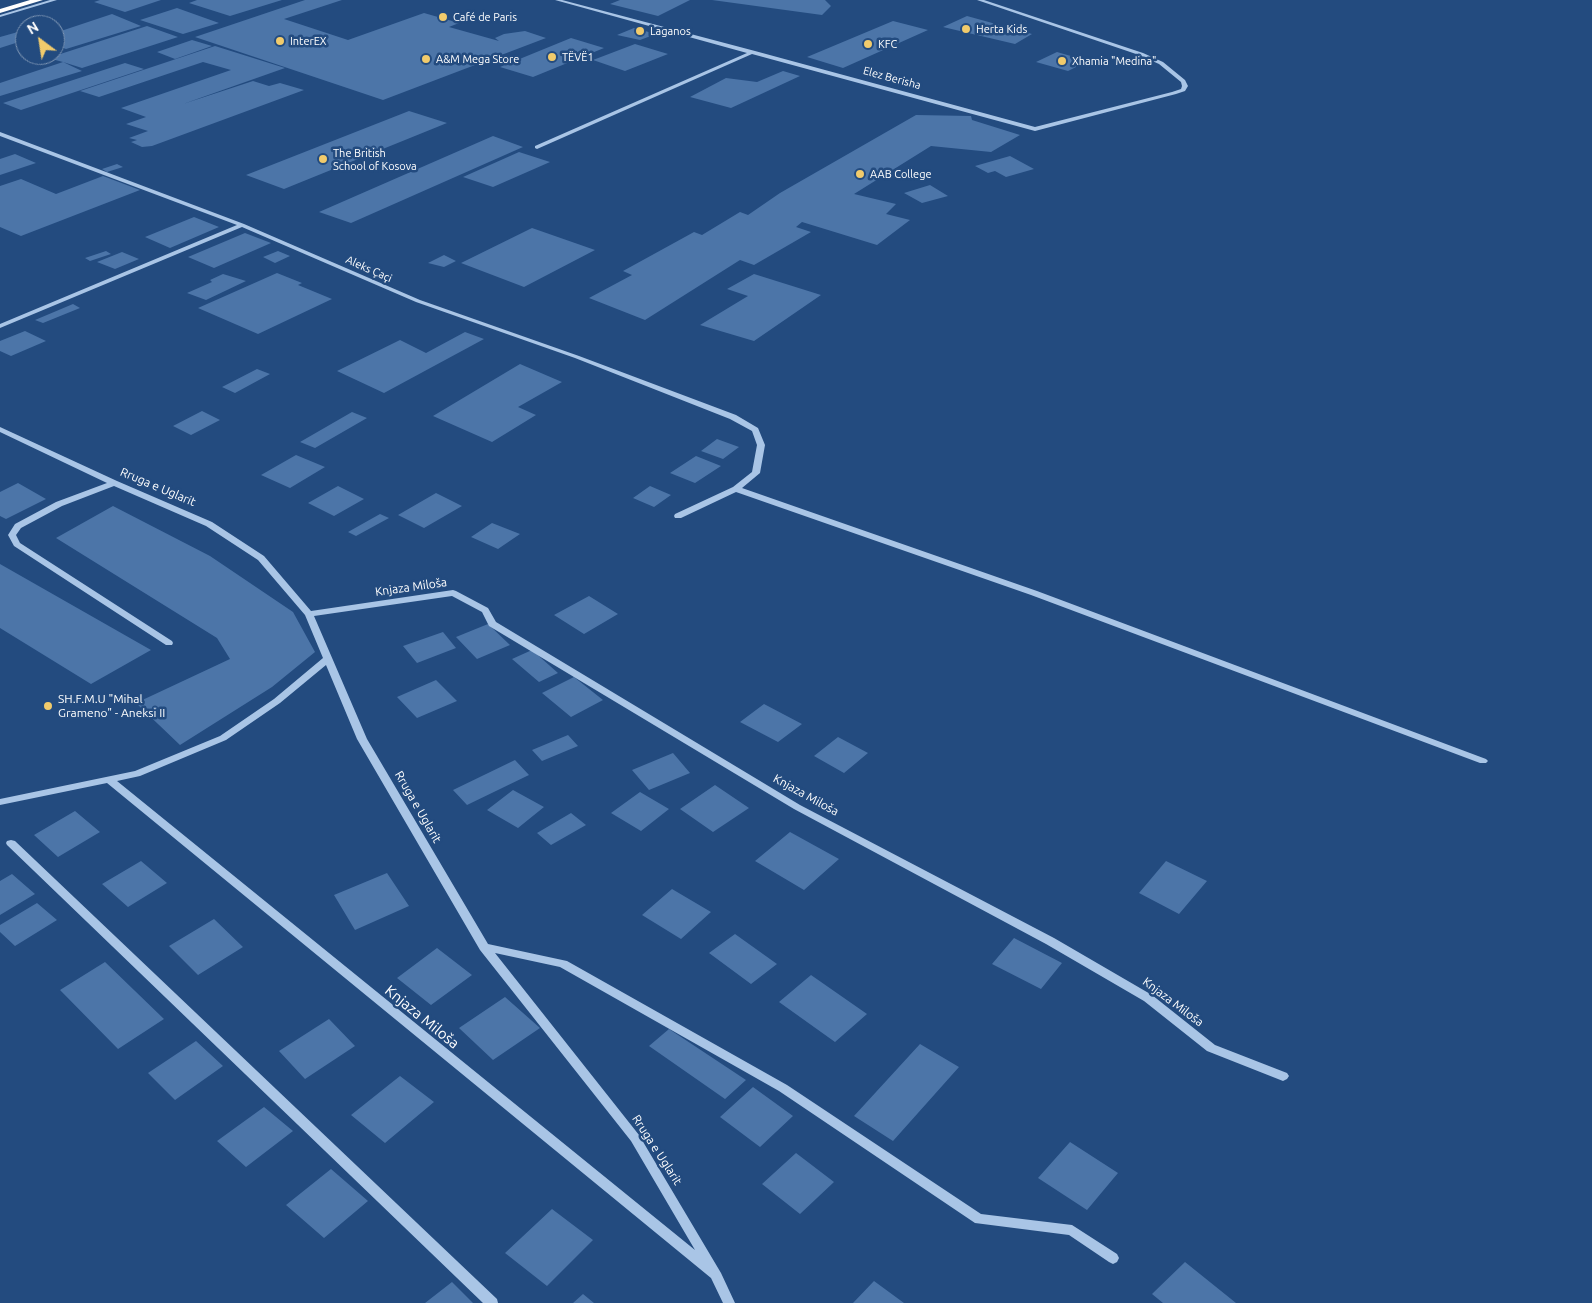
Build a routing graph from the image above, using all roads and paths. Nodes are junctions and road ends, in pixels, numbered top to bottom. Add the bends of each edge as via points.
1 (12, 0) edge
2 (38, 0) edge
3 (55, 0) edge
4 (557, 0) edge
5 (979, 0) edge
6 (0, 4) edge
7 (0, 11) edge
8 (0, 16) edge
9 (753, 52) junction
10 (0, 134) edge
11 (537, 147) dead end
12 (242, 225) junction
13 (0, 326) edge
14 (0, 429) edge
15 (114, 483) junction
16 (736, 489) junction
17 (678, 516) dead end
18 (309, 614) junction
19 (169, 643) dead end
20 (328, 659) junction
21 (1483, 761) dead end
22 (109, 780) junction
23 (0, 802) edge
24 (10, 843) dead end
25 (484, 947) junction
26 (1283, 1076) dead end
27 (1113, 1258) dead end
28 (717, 1277) junction
29 (492, 1303) edge
30 (729, 1303) edge

1 - 6 highway
2 - 7 highway
3 - 8 street
4 - 9 street, Elez Berisha
5 - 9 street, Elez Berisha via 1161,63 1185,86 1183,90 1035,128
9 - 11 street
10 - 12 street, Aleks Çaçi
12 - 13 street
12 - 16 street, Aleks Çaçi via 418,301 577,357 732,417 755,430 761,446 756,473
14 - 15 street, Rruga e Uglarit
15 - 18 street, Rruga e Uglarit via 209,524 261,558
15 - 19 street via 59,504 18,526 12,535 17,544
16 - 17 street, Aleks Çaçi
16 - 21 street via 1034,593
18 - 20 street, Rruga e Uglarit
18 - 26 street, Knjaza Miloša via 452,593 485,610 492,624 797,807 1050,941 1148,998 1211,1048
20 - 22 street via 277,701 224,738 137,774
20 - 25 street, Rruga e Uglarit via 362,739
22 - 23 street
22 - 28 street, Knjaza Miloša
24 - 29 street
25 - 27 street via 563,964 783,1088 980,1219 1072,1230
25 - 28 street, Rruga e Uglarit via 635,1138
28 - 30 street, Rruga e Uglarit

